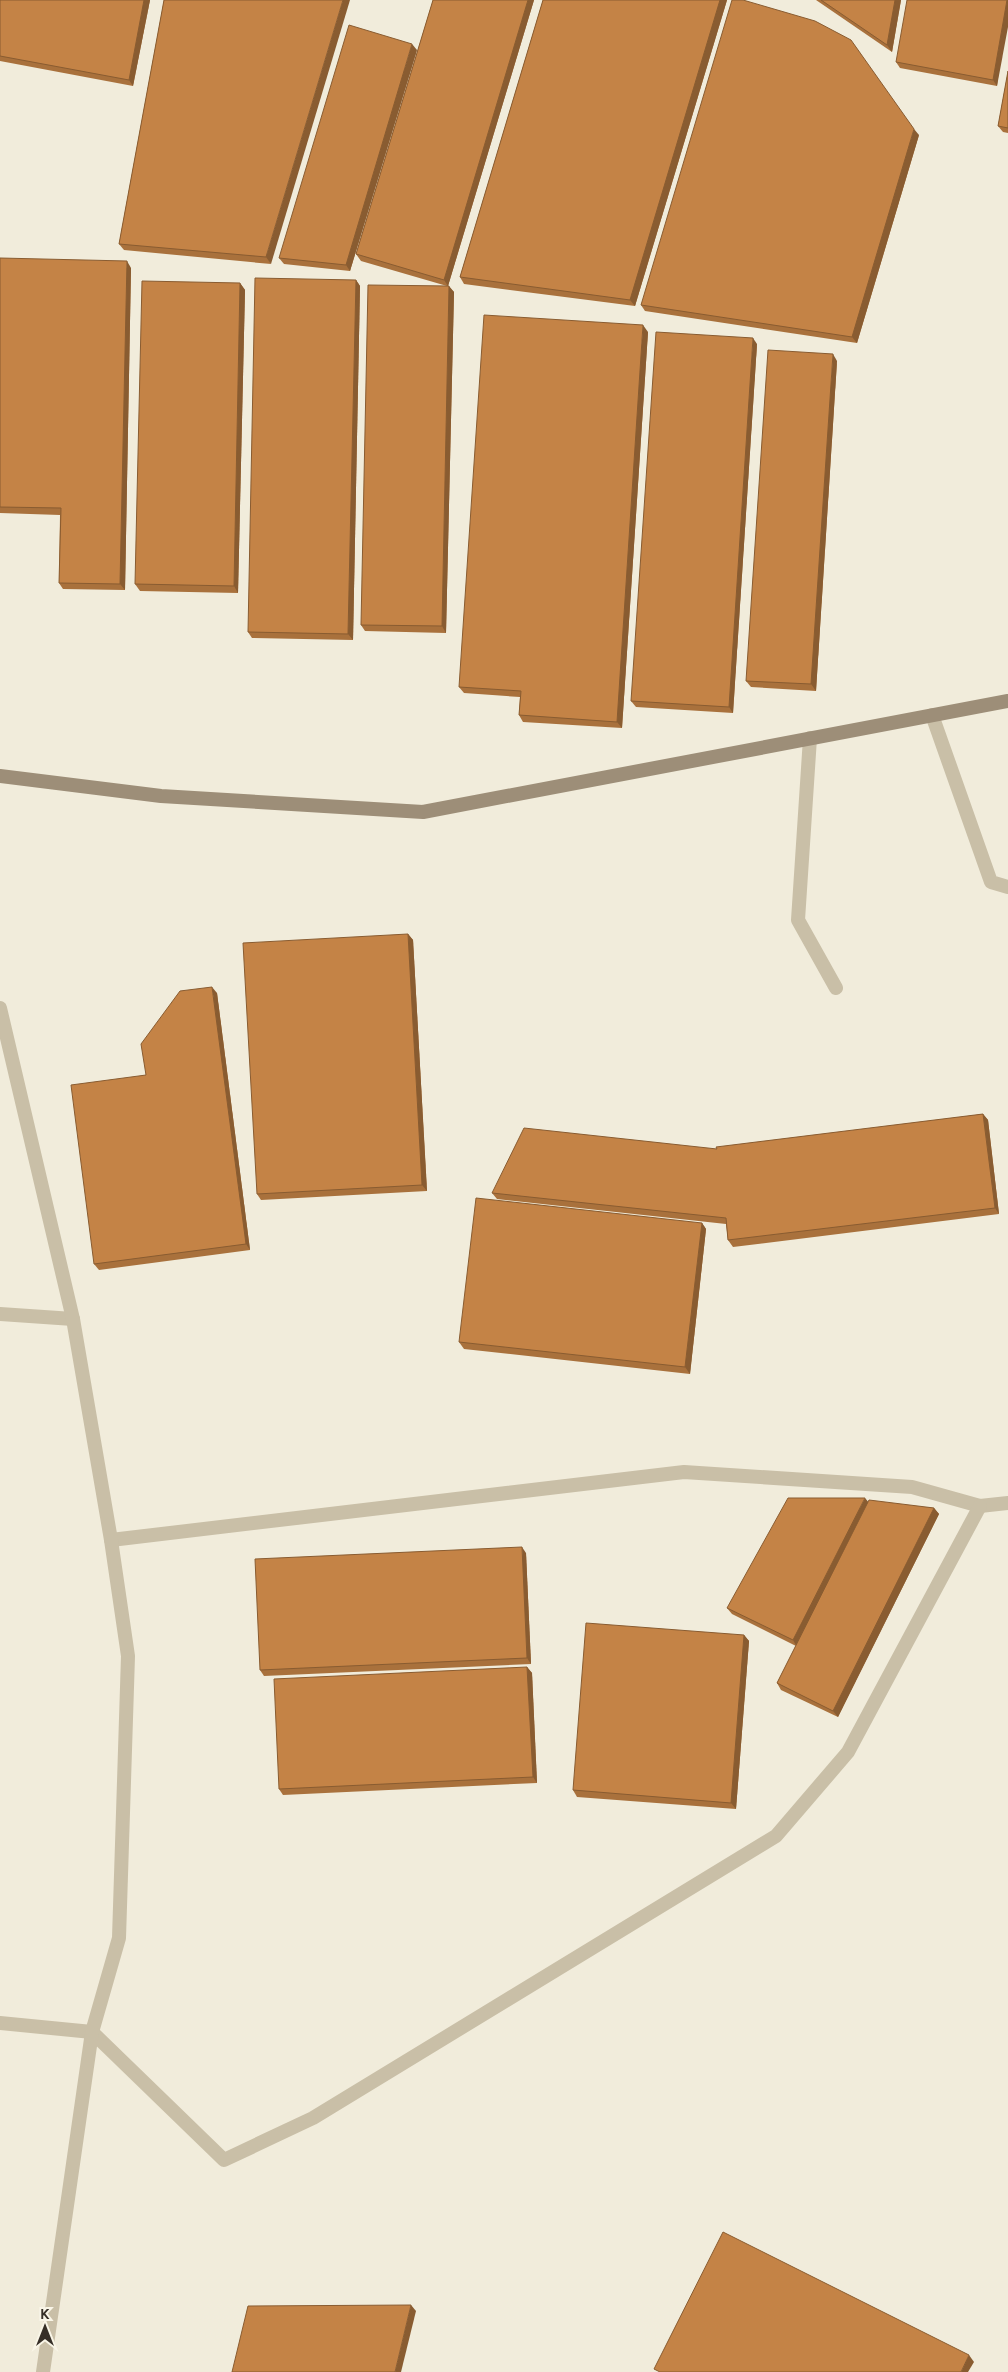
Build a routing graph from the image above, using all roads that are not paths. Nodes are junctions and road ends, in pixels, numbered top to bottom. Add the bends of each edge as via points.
1 (1008, 700) edge
2 (932, 715) junction
3 (810, 738) junction
4 (0, 776) edge
5 (1008, 887) edge
6 (836, 988) dead end
7 (0, 1008) edge
8 (0, 1314) edge
9 (73, 1319) junction
10 (1008, 1503) edge
11 (980, 1506) junction
12 (111, 1540) junction
13 (0, 2023) edge
14 (92, 2032) junction
15 (43, 2372) edge

1 - 2 main road
2 - 3 main road
2 - 5 street via 991,882
3 - 4 main road via 423,812 161,796
3 - 6 street via 798,920
7 - 9 street
8 - 9 street
9 - 12 street
10 - 11 street
11 - 12 street via 912,1487 684,1472
11 - 14 street via 848,1752 776,1836 313,2118 224,2160
12 - 14 street via 128,1656 119,1938
13 - 14 street
14 - 15 street

